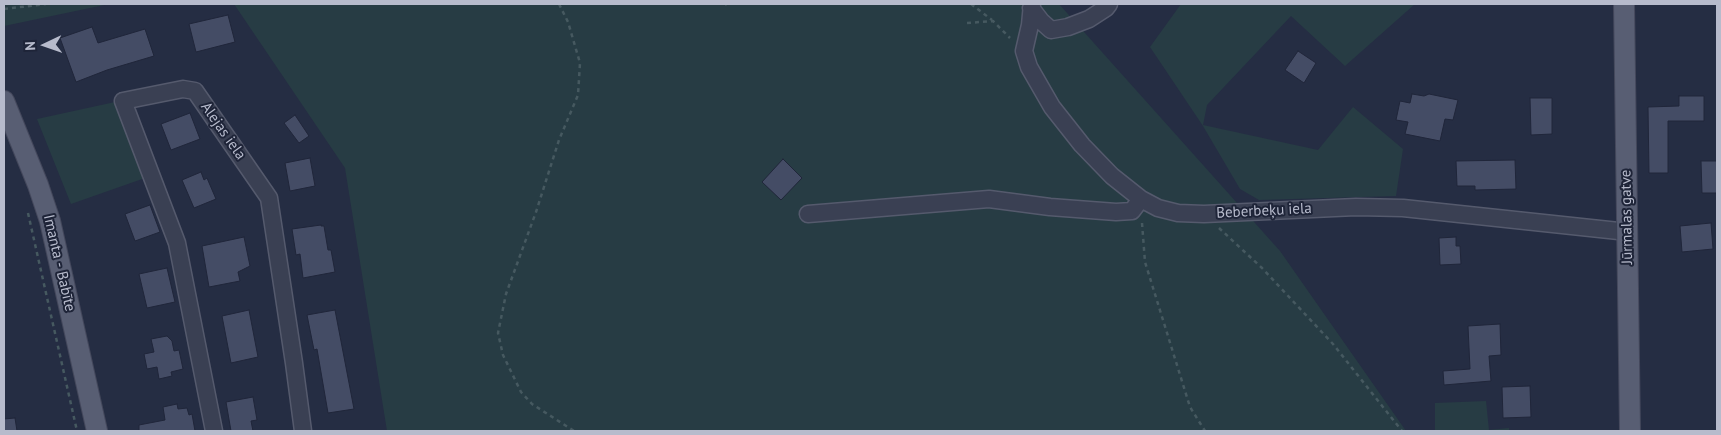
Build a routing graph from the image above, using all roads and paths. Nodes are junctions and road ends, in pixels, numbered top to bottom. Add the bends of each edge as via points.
1 (41, 4) edge
2 (46, 4) edge
3 (559, 4) edge
4 (971, 4) edge
5 (1109, 4) edge
6 (1624, 4) edge
7 (1032, 6) edge
8 (4, 9) edge
9 (993, 21) junction
10 (967, 23) dead end
11 (1024, 51) junction
12 (4, 101) edge
13 (1141, 200) junction
14 (26, 204) dead end
15 (808, 214) dead end
16 (1204, 214) junction
17 (1628, 232) junction
18 (77, 431) edge
19 (97, 431) edge
20 (214, 431) edge
21 (303, 431) edge
22 (574, 431) edge
23 (1205, 431) edge
24 (1402, 431) edge
25 (1630, 431) edge

1 - 2 path
1 - 8 path
3 - 22 path via 580,63 578,95 559,140 506,294 498,333 503,355 521,392 532,404
4 - 9 path
5 - 7 street via 1089,19 1051,30
6 - 17 main road, Jūrmalas gatve
7 - 11 street
9 - 10 path
9 - 11 path
11 - 13 street, Beberbeķu iela via 1029,67 1052,107 1082,145
12 - 19 main road, Imanta - Babīte via 50,221
13 - 15 street via 1132,211 1116,212 989,199
13 - 16 street, Beberbeķu iela via 1178,213
13 - 23 path via 1145,262 1190,407
14 - 18 path
16 - 17 street, Beberbeķu iela via 1402,208
16 - 24 path via 1262,268 1333,344
17 - 25 main road, Jūrmalas gatve
20 - 21 street, Alejas iela via 177,243 123,101 183,89 195,91 269,198

